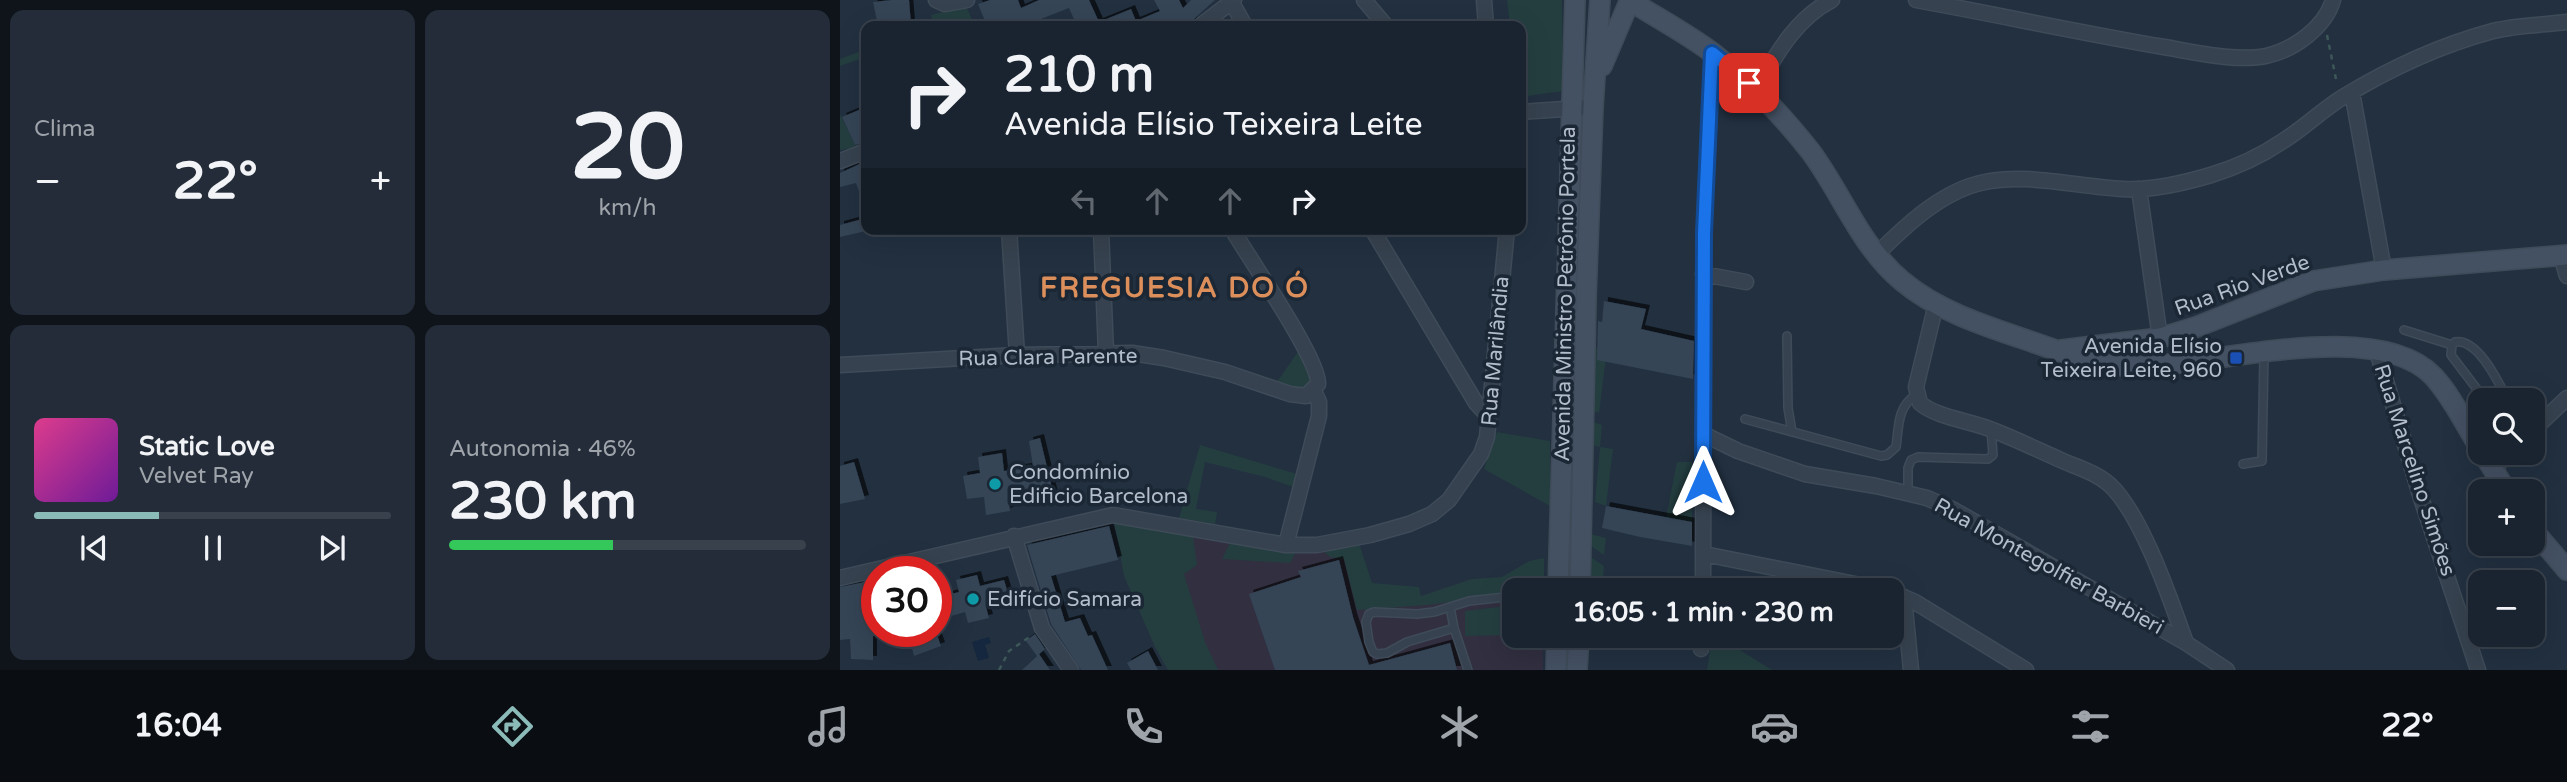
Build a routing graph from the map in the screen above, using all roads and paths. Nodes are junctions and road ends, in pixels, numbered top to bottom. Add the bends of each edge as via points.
1 (936, 0) edge
2 (967, 0) edge
3 (1364, 0) edge
4 (1484, 0) edge
5 (1575, 0) edge
6 (1600, 0) edge
7 (1630, 0) edge
8 (1832, 0) edge
9 (1916, 0) edge
10 (2333, 0) edge
11 (1233, 1) edge
12 (2324, 18) junction
13 (1207, 21) edge
14 (1243, 21) edge
15 (1382, 21) edge
16 (1486, 21) edge
17 (2567, 22) edge
18 (1712, 53) junction
19 (1756, 89) junction
20 (2346, 96) junction
21 (1587, 101) junction
22 (1526, 111) edge
23 (861, 152) edge
24 (840, 161) edge
25 (2139, 189) junction
26 (1009, 235) edge
27 (1101, 235) edge
28 (1236, 235) edge
29 (1376, 235) edge
30 (1506, 235) edge
31 (1877, 255) junction
32 (2564, 256) edge
33 (2384, 270) junction
34 (1703, 274) junction
35 (2567, 276) edge
36 (1746, 282) dead end
37 (1936, 304) junction
38 (2404, 330) dead end
39 (1787, 336) dead end
40 (2160, 338) junction
41 (2452, 345) junction
42 (2060, 351) junction
43 (2263, 351) junction
44 (2377, 351) junction
45 (1106, 353) junction
46 (1017, 355) junction
47 (840, 365) edge
48 (2476, 388) edge
49 (2501, 388) edge
50 (1314, 391) junction
51 (1916, 391) junction
52 (2567, 398) edge
53 (1489, 417) junction
54 (1745, 419) dead end
55 (2545, 419) edge
56 (1991, 429) junction
57 (2468, 430) edge
58 (1792, 432) junction
59 (1703, 434) junction
60 (2243, 464) dead end
61 (1908, 493) junction
62 (1014, 536) junction
63 (2545, 544) edge
64 (1286, 545) junction
65 (1704, 554) junction
66 (2567, 570) edge
67 (840, 578) edge
68 (1559, 578) edge
69 (1580, 578) edge
70 (1703, 578) edge
71 (1825, 578) edge
72 (1502, 597) edge
73 (1904, 599) edge
74 (1450, 607) junction
75 (1042, 628) junction
76 (1454, 628) junction
77 (1904, 632) edge
78 (2186, 643) junction
79 (1557, 648) edge
80 (1578, 648) edge
81 (999, 670) edge
82 (1071, 670) edge
83 (1468, 670) edge
84 (1556, 670) edge
85 (1577, 670) edge
86 (1910, 670) edge
87 (2026, 670) edge
88 (2227, 670) edge
89 (2478, 670) edge

1 - 2 street via 945,4
3 - 15 street
4 - 16 street
5 - 21 street, Avenida Ministro Petrônio Portela
6 - 21 street, Avenida Ministro Petrônio Portela
7 - 18 street
7 - 21 street
8 - 19 street via 1797,27
9 - 12 street via 2199,53 2249,57 2268,56 2291,46
10 - 12 street
11 - 13 street
11 - 14 street
12 - 20 path
17 - 20 street via 2495,31 2457,43 2400,66
18 - 19 street
18 - 34 street
19 - 31 street via 1812,154
20 - 25 street via 2250,160 2185,182
20 - 33 street
21 - 22 street
21 - 68 street, Avenida Ministro Petrônio Portela
21 - 69 street, Avenida Ministro Petrônio Portela
23 - 24 street
25 - 31 street via 2042,181 1986,182 1941,201
25 - 40 street
26 - 46 street
27 - 45 street
28 - 50 street via 1303,343 1319,378
29 - 53 street via 1476,403
30 - 53 street, Rua Marilândia
31 - 37 street via 1902,281
32 - 33 street, Rua Rio Verde
32 - 35 street
33 - 40 street, Rua Rio Verde via 2313,281
34 - 36 street
34 - 59 street
37 - 42 street
37 - 51 street
38 - 41 lane
39 - 58 lane
40 - 42 street, Rua Rio Verde
41 - 48 lane via 2451,355
41 - 49 lane via 2462,341 2477,351
42 - 43 street via 2081,360 2123,366 2175,364
43 - 44 street via 2318,347
43 - 60 lane via 2262,461
44 - 57 street via 2398,356 2432,376
44 - 89 street, Rua Marcelino Simões
45 - 46 street, Rua Clara Parente
45 - 50 street, Rua Clara Parente via 1164,358 1299,396
46 - 47 street, Rua Clara Parente
50 - 64 street via 1320,402 1319,416
51 - 56 street via 1924,407
51 - 58 lane via 1900,411 1896,447 1887,455
52 - 55 street
53 - 64 street, Rua Marilândia via 1481,454 1449,500 1432,514 1370,534 1317,545
54 - 58 lane
56 - 61 lane via 1990,458 1911,460
56 - 78 street via 2094,473 2109,484 2143,536
59 - 61 street, Rua Montegolfier Barbieri via 1805,474
59 - 65 street
61 - 78 street, Rua Montegolfier Barbieri via 1954,510
62 - 64 street, Rua Marilândia via 1113,514
62 - 67 street, Rua Marilândia
62 - 75 street
63 - 66 street
65 - 70 street
65 - 71 street
72 - 74 lane
73 - 87 street
74 - 76 lane
74 - 76 lane via 1417,614 1369,614 1369,642 1373,652 1382,655
75 - 81 path via 1009,651
75 - 82 street
76 - 83 lane
77 - 86 street
78 - 88 street, Rua Montegolfier Barbieri
79 - 84 street
80 - 85 street

